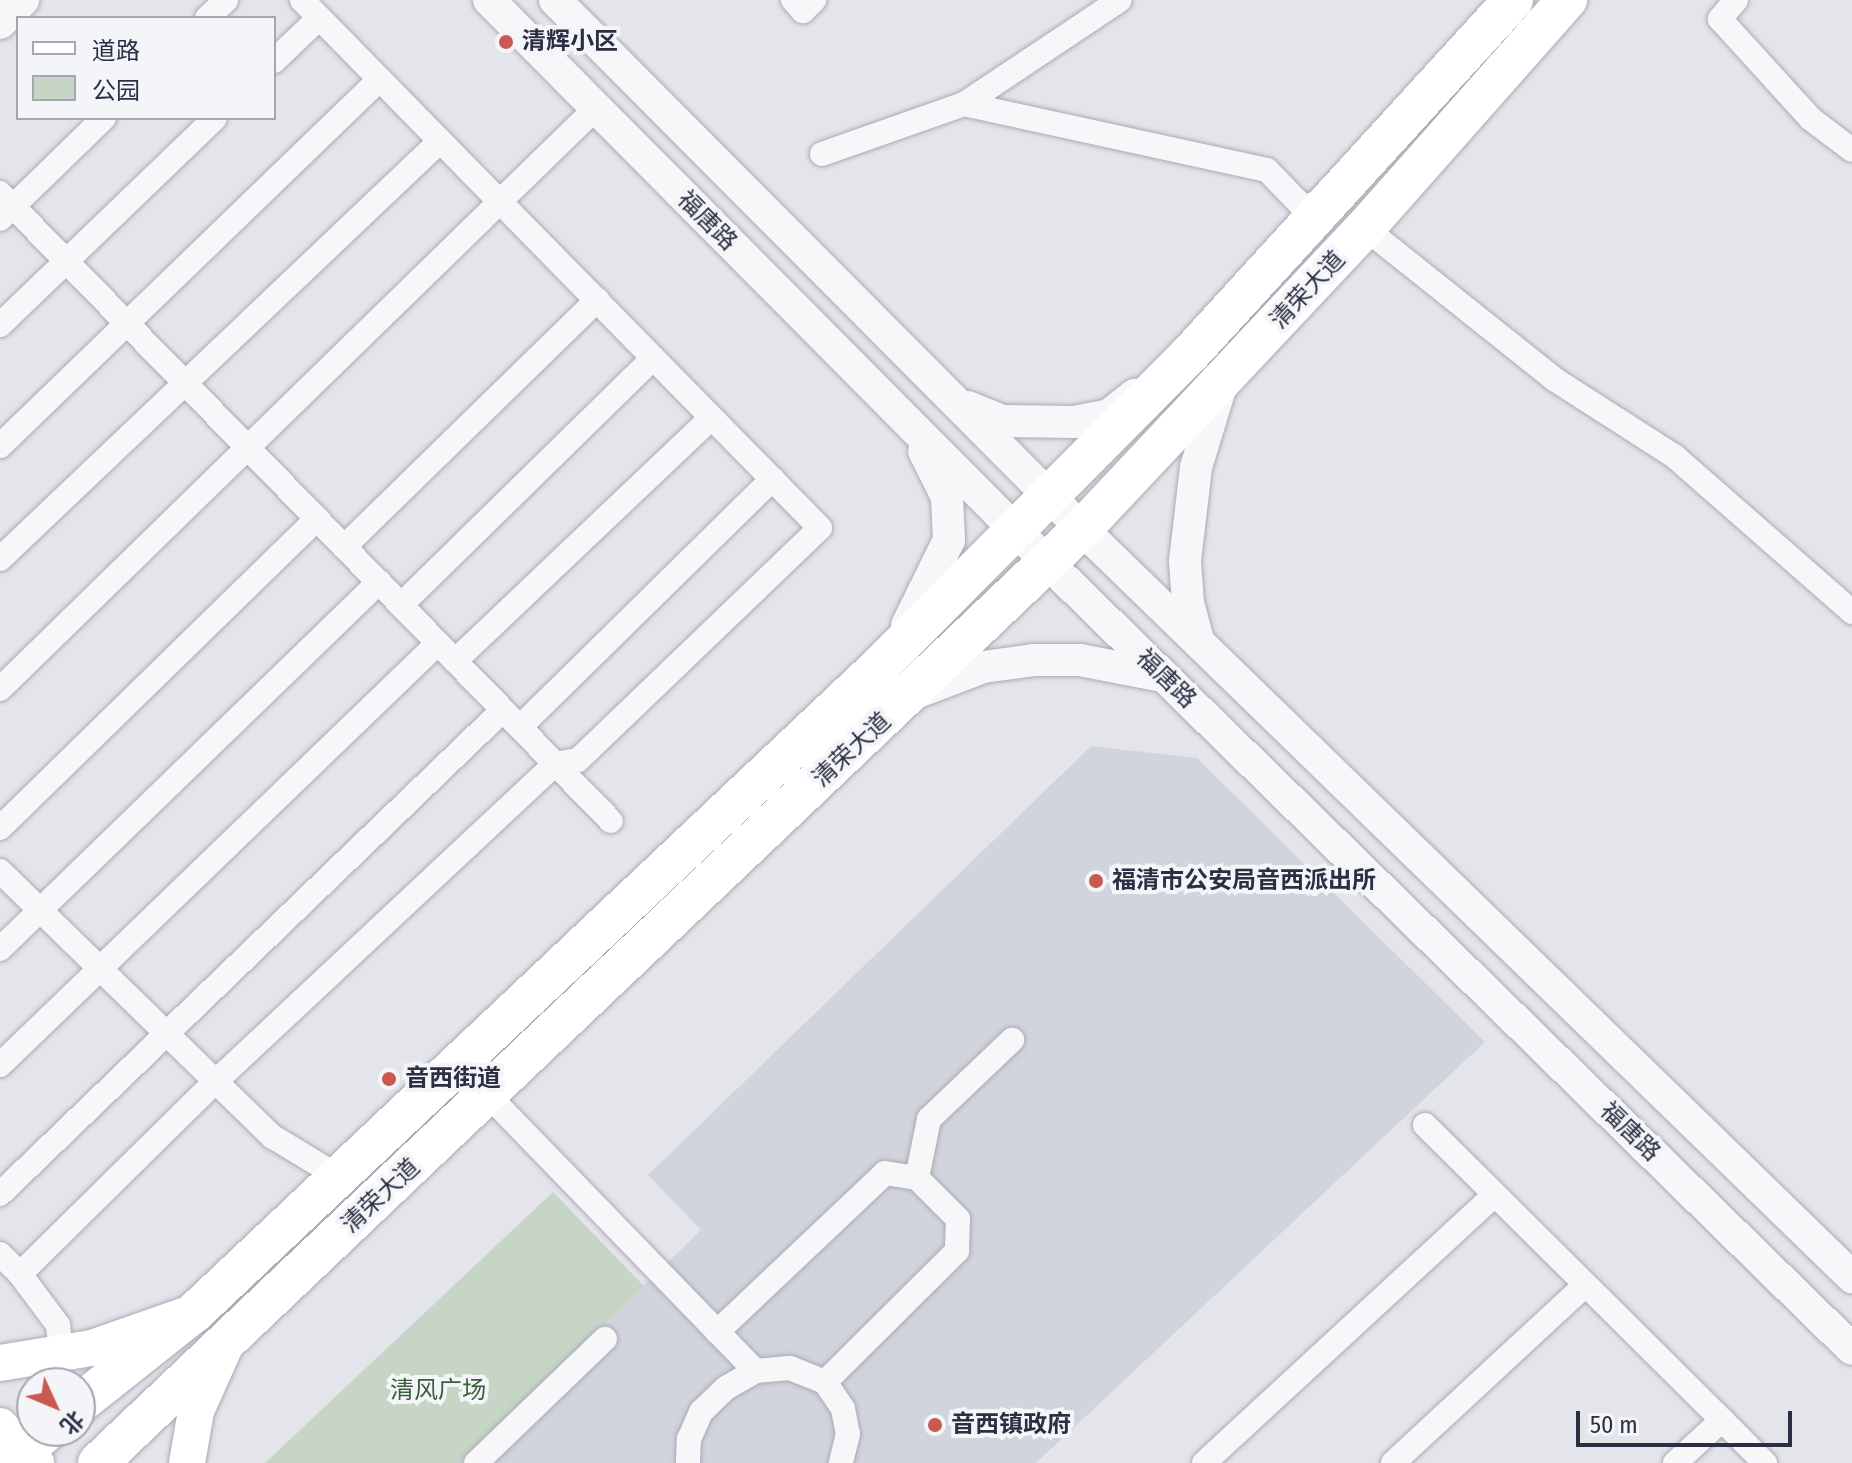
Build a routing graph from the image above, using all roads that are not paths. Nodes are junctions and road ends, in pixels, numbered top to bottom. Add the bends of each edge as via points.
1 (23, 0) edge
2 (226, 0) edge
3 (302, 0) edge
4 (489, 0) edge
5 (555, 0) edge
6 (793, 0) edge
7 (814, 0) edge
8 (1120, 0) edge
9 (1513, 0) edge
10 (1567, 0) edge
11 (1736, 0) edge
12 (209, 16) edge
13 (319, 18) junction
14 (0, 23) edge
15 (276, 59) edge
16 (380, 79) junction
17 (964, 104) junction
18 (596, 108) junction
19 (102, 120) edge
20 (213, 120) edge
21 (440, 141) junction
22 (1852, 150) edge
23 (822, 154) dead end
24 (1333, 198) junction
25 (500, 201) junction
26 (4, 206) edge
27 (1365, 228) junction
28 (67, 262) junction
29 (597, 300) junction
30 (127, 323) junction
31 (0, 325) edge
32 (1190, 354) junction
33 (653, 358) junction
34 (185, 383) junction
35 (1223, 383) junction
36 (950, 398) junction
37 (711, 418) junction
38 (914, 430) junction
39 (0, 446) edge
40 (248, 447) junction
41 (772, 479) junction
42 (1049, 496) junction
43 (317, 519) junction
44 (1082, 529) junction
45 (1015, 530) junction
46 (344, 547) junction
47 (0, 559) edge
48 (1048, 563) junction
49 (379, 582) junction
50 (401, 605) junction
51 (1852, 612) edge
52 (1199, 643) junction
53 (446, 652) junction
54 (881, 665) junction
55 (1165, 677) junction
56 (0, 689) edge
57 (909, 696) junction
58 (512, 718) junction
59 (555, 764) junction
60 (611, 821) dead end
61 (0, 828) edge
62 (0, 871) edge
63 (39, 912) junction
64 (0, 949) edge
65 (98, 970) junction
66 (163, 1035) junction
67 (1012, 1040) dead end
68 (0, 1065) edge
69 (213, 1084) junction
70 (488, 1095) junction
71 (1425, 1125) dead end
72 (339, 1177) junction
73 (917, 1178) junction
74 (0, 1194) edge
75 (1493, 1196) junction
76 (0, 1254) edge
77 (20, 1274) junction
78 (1852, 1277) edge
79 (1585, 1285) junction
80 (196, 1311) junction
81 (717, 1332) junction
82 (605, 1339) dead end
83 (226, 1342) junction
84 (1852, 1349) edge
85 (61, 1355) junction
86 (0, 1363) edge
87 (755, 1371) junction
88 (825, 1382) junction
89 (96, 1390) edge
90 (1722, 1420) junction
91 (98, 1463) edge
92 (187, 1463) edge
93 (476, 1463) edge
94 (688, 1463) edge
95 (841, 1463) edge
96 (1204, 1463) edge
97 (1393, 1463) edge
98 (1675, 1463) edge
99 (1765, 1463) edge

1 - 14 street
2 - 12 street
3 - 13 street
4 - 18 street, 福唐路
5 - 36 street, 福唐路
6 - 7 street via 803,11
8 - 17 street
9 - 24 main road, 清荣大道
10 - 27 main road, 清荣大道
11 - 22 street via 1720,19 1811,119
13 - 15 street
13 - 16 street
16 - 21 street
16 - 30 street
17 - 23 street
17 - 24 street via 1267,170 1303,207
18 - 25 street
18 - 38 street, 福唐路
19 - 26 street
20 - 28 street
21 - 25 street
21 - 34 street
24 - 32 main road, 清荣大道
25 - 29 street
25 - 40 street
26 - 28 street
27 - 35 main road, 清荣大道
27 - 51 street via 1554,379 1674,456
28 - 30 street
28 - 31 street
29 - 33 street
29 - 46 street
30 - 34 street
30 - 39 street
32 - 36 street via 1109,415 1074,422 1003,421
32 - 42 main road, 清荣大道
33 - 37 street
33 - 50 street
34 - 40 street
34 - 47 street
35 - 44 main road, 清荣大道
35 - 52 street via 1196,467 1185,561 1188,603
36 - 42 street, 福唐路
37 - 41 street
37 - 53 street
38 - 45 street, 福唐路
38 - 54 street via 947,497 949,540 915,612
40 - 43 street
40 - 56 street
41 - 58 street
41 - 59 street via 820,528 578,760
42 - 44 street, 福唐路
42 - 45 main road, 清荣大道
43 - 46 street
43 - 61 street
44 - 48 main road, 清荣大道
44 - 52 street, 福唐路
45 - 48 street, 福唐路
45 - 54 main road, 清荣大道
46 - 49 street
48 - 55 street, 福唐路
48 - 57 main road, 清荣大道
49 - 50 street
49 - 63 street
50 - 53 street
52 - 78 street, 福唐路
53 - 58 street
53 - 65 street
54 - 72 main road, 清荣大道
55 - 57 street via 1080,660 1034,660 983,667
55 - 84 street, 福唐路
57 - 70 main road, 清荣大道
58 - 59 street
58 - 66 street
59 - 60 street
59 - 69 street
62 - 63 street
63 - 64 street
63 - 65 street
65 - 66 street
65 - 68 street
66 - 69 street
66 - 74 street
67 - 73 street via 929,1119
69 - 72 street via 273,1137
69 - 77 street
70 - 81 street
70 - 83 main road, 清荣大道
71 - 75 street
72 - 80 main road, 清荣大道
73 - 81 street via 885,1173
73 - 88 street via 958,1219 957,1251
75 - 79 street
75 - 96 street
76 - 77 street
77 - 85 street via 58,1325
79 - 90 street
79 - 97 street
80 - 85 main road
80 - 89 main road, 清荣大道
81 - 87 street
82 - 93 street
83 - 91 main road, 清荣大道
83 - 92 main road via 196,1411
85 - 86 main road
87 - 88 street via 790,1368
87 - 94 street via 701,1412 689,1439
88 - 95 street via 843,1409 848,1434
90 - 98 street
90 - 99 street

